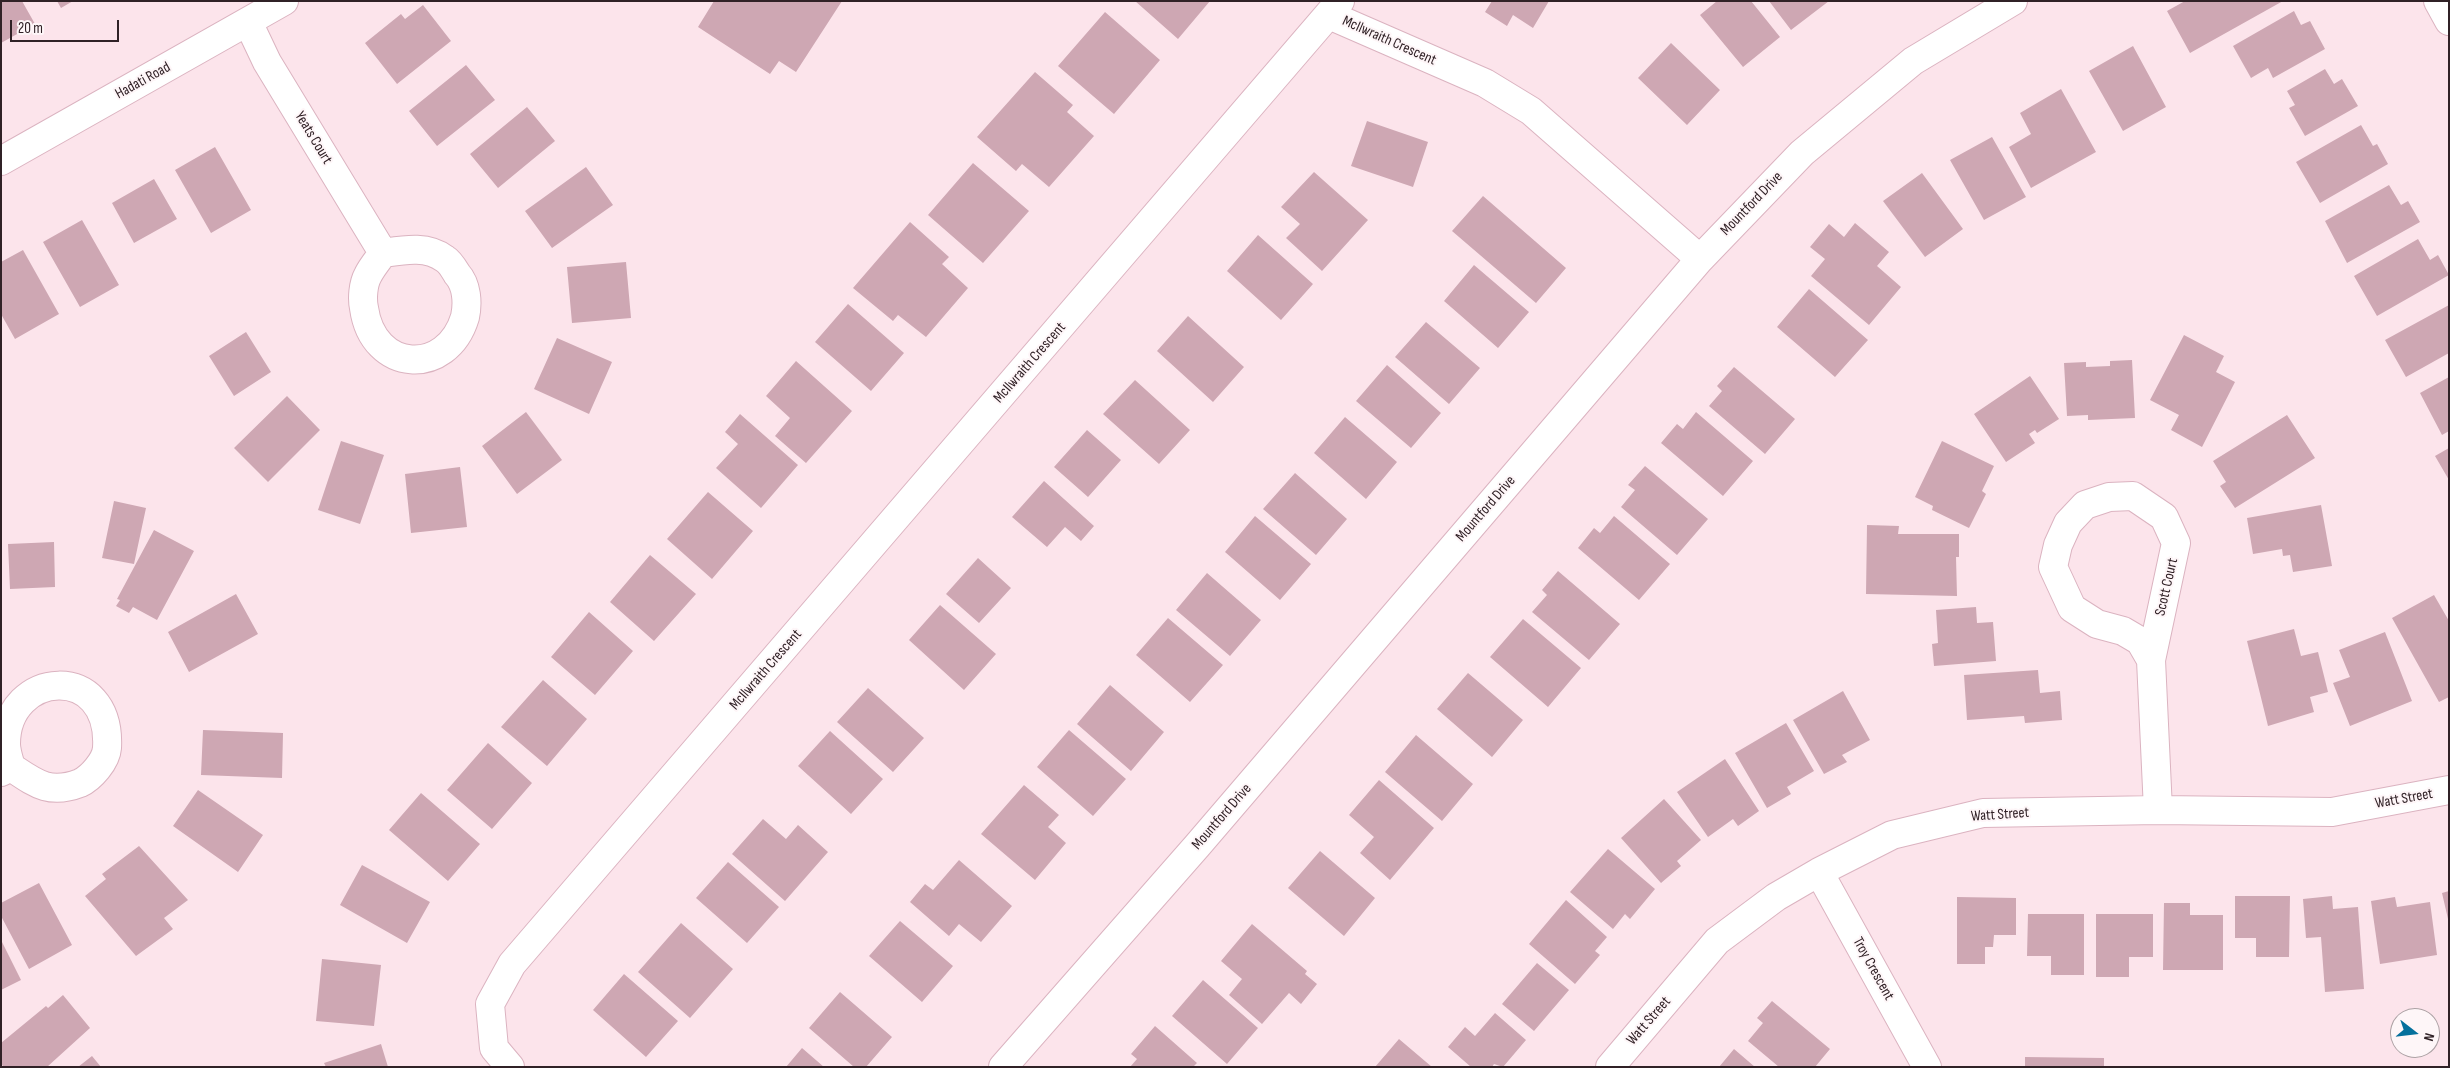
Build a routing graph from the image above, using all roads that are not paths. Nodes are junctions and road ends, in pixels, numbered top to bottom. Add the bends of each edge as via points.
1 (284, 1) edge
2 (2013, 1) edge
3 (2438, 1) edge
4 (1335, 8) edge
5 (2449, 20) edge
6 (248, 22) junction
7 (1, 161) edge
8 (383, 252) dead end
9 (1700, 259) junction
10 (2152, 660) junction
11 (2449, 790) edge
12 (2158, 810) junction
13 (1819, 872) junction
14 (510, 1067) edge
15 (1003, 1067) edge
16 (1610, 1067) edge
17 (1926, 1067) edge

1 - 6 street, Hadati Road
2 - 9 street, Mountford Drive via 1913,61 1802,152
3 - 5 street
4 - 9 street, McIlwraith Crescent via 1485,83 1531,111
4 - 14 street, McIlwraith Crescent via 512,964 490,1004 494,1048
6 - 7 street, Hadati Road
6 - 8 street, Yeats Court via 267,62
9 - 15 street, Mountford Drive via 1197,846
10 - 10 street, Scott Court via 2176,543 2164,517 2141,501 2133,496 2109,497 2086,505 2068,523 2053,567 2072,608 2097,624 2123,631 2140,642
10 - 12 street, Scott Court
11 - 12 street, Watt Street via 2332,812
12 - 13 street, Watt Street via 1982,814 1892,835
13 - 16 street, Watt Street via 1776,897 1717,941
13 - 17 street, Troy Crescent

